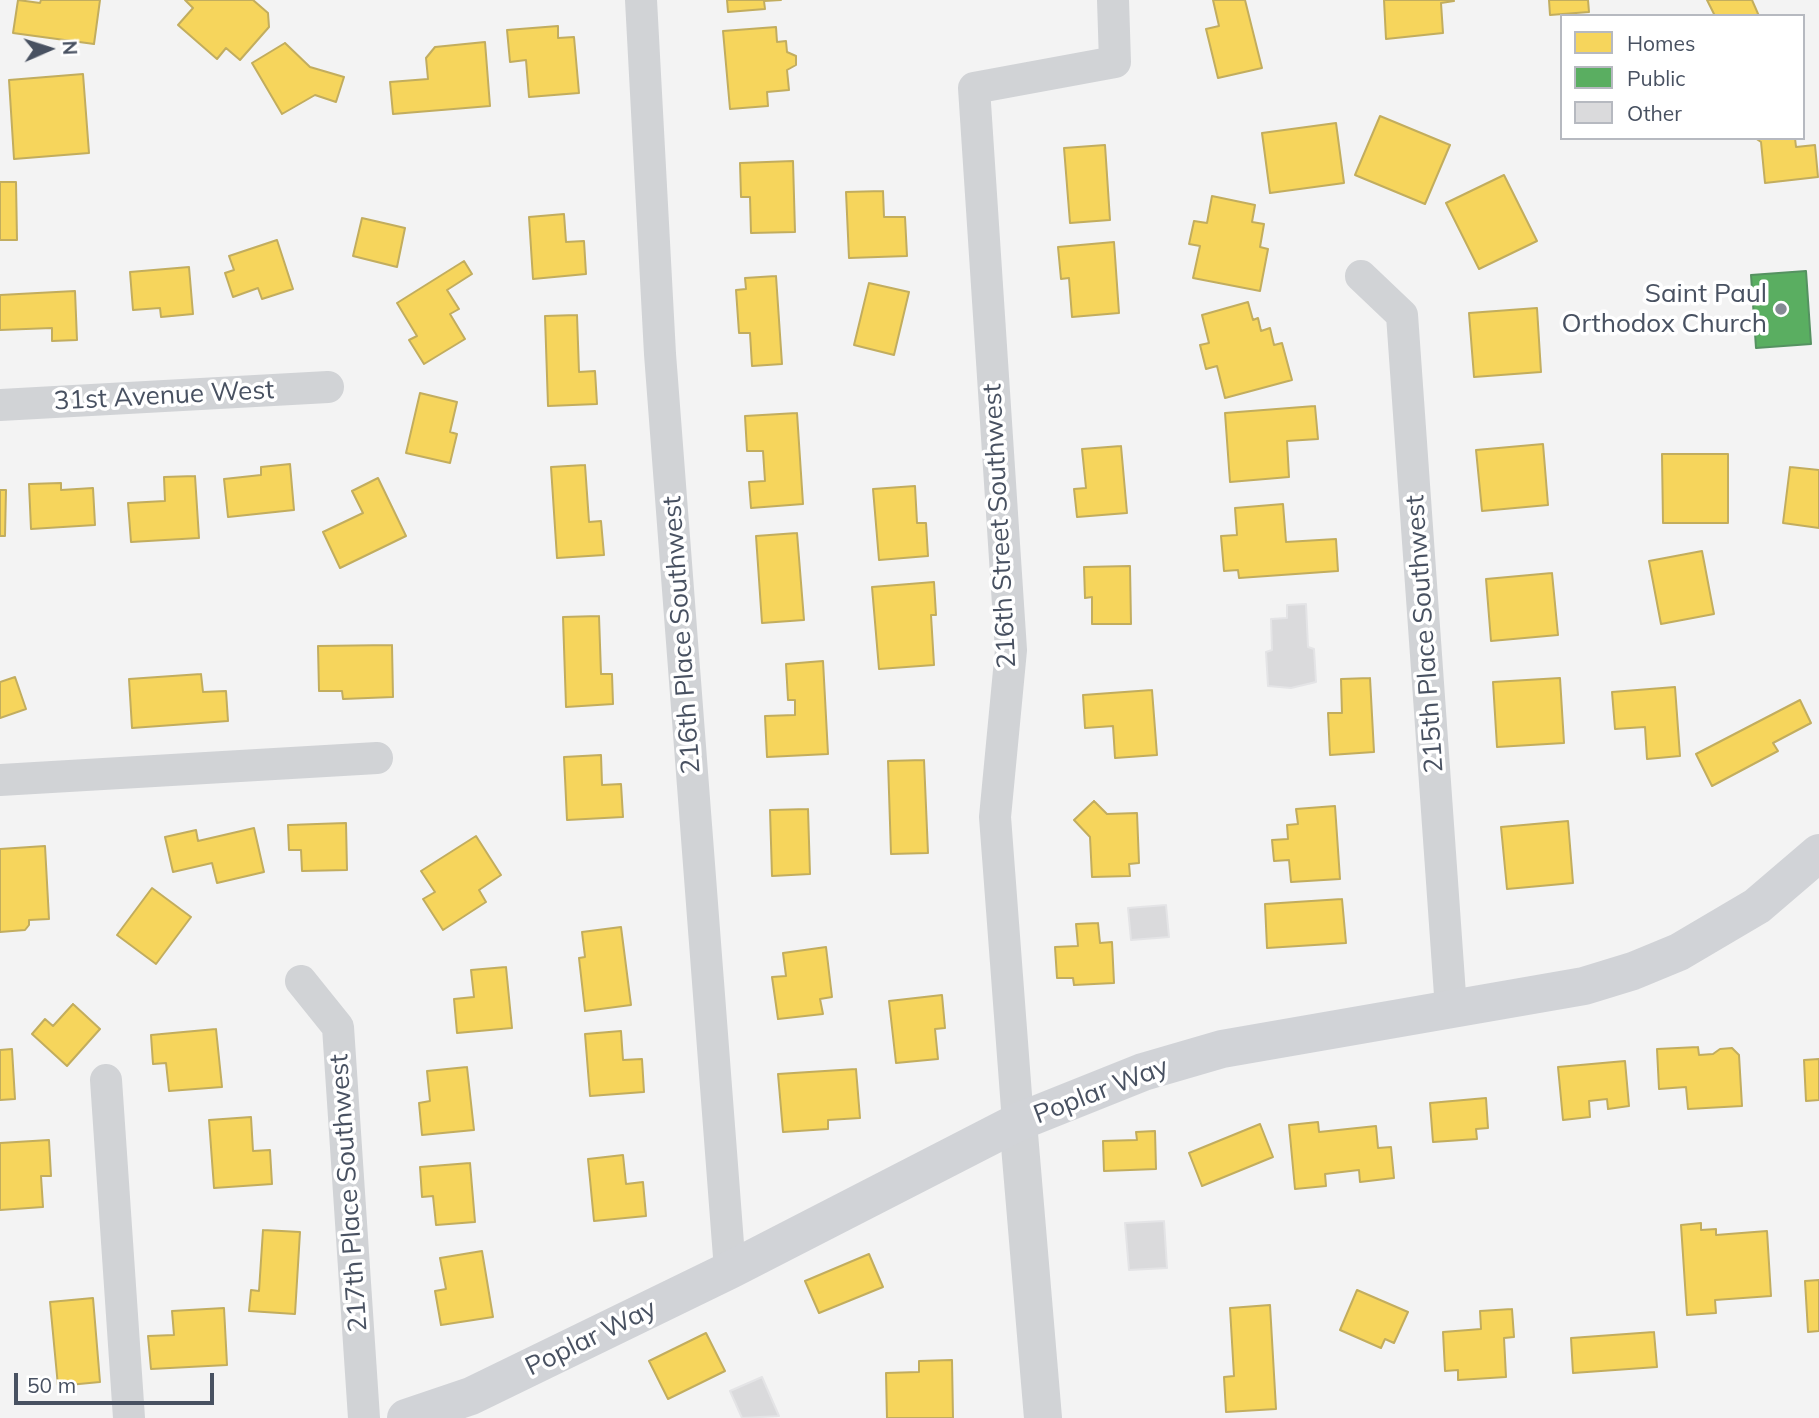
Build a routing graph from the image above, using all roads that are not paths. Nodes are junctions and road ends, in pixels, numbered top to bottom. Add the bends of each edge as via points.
1 (641, 0) edge
2 (1113, 0) edge
3 (1361, 276) dead end
4 (328, 387) dead end
5 (0, 405) edge
6 (377, 758) dead end
7 (0, 779) edge
8 (1819, 853) edge
9 (301, 981) dead end
10 (1451, 1009) junction
11 (106, 1080) dead end
12 (1018, 1122) junction
13 (730, 1270) junction
14 (129, 1418) edge
15 (364, 1418) edge
16 (406, 1418) edge
17 (1043, 1418) edge

1 - 13 street, 216th Place Southwest via 660,354
2 - 12 street, 216th Street Southwest via 1115,62 974,88 1011,650 995,817
3 - 10 street, 215th Place Southwest via 1402,315
4 - 5 street, 31st Avenue West
6 - 7 street
8 - 10 main road, Poplar Way via 1757,906 1679,952 1584,986
9 - 15 street, 217th Place Southwest via 338,1027
10 - 12 main road, Poplar Way via 1222,1049 1143,1072
11 - 14 street
12 - 13 main road, Poplar Way
12 - 17 street, 216th Street Southwest
13 - 16 main road, Poplar Way via 471,1396

